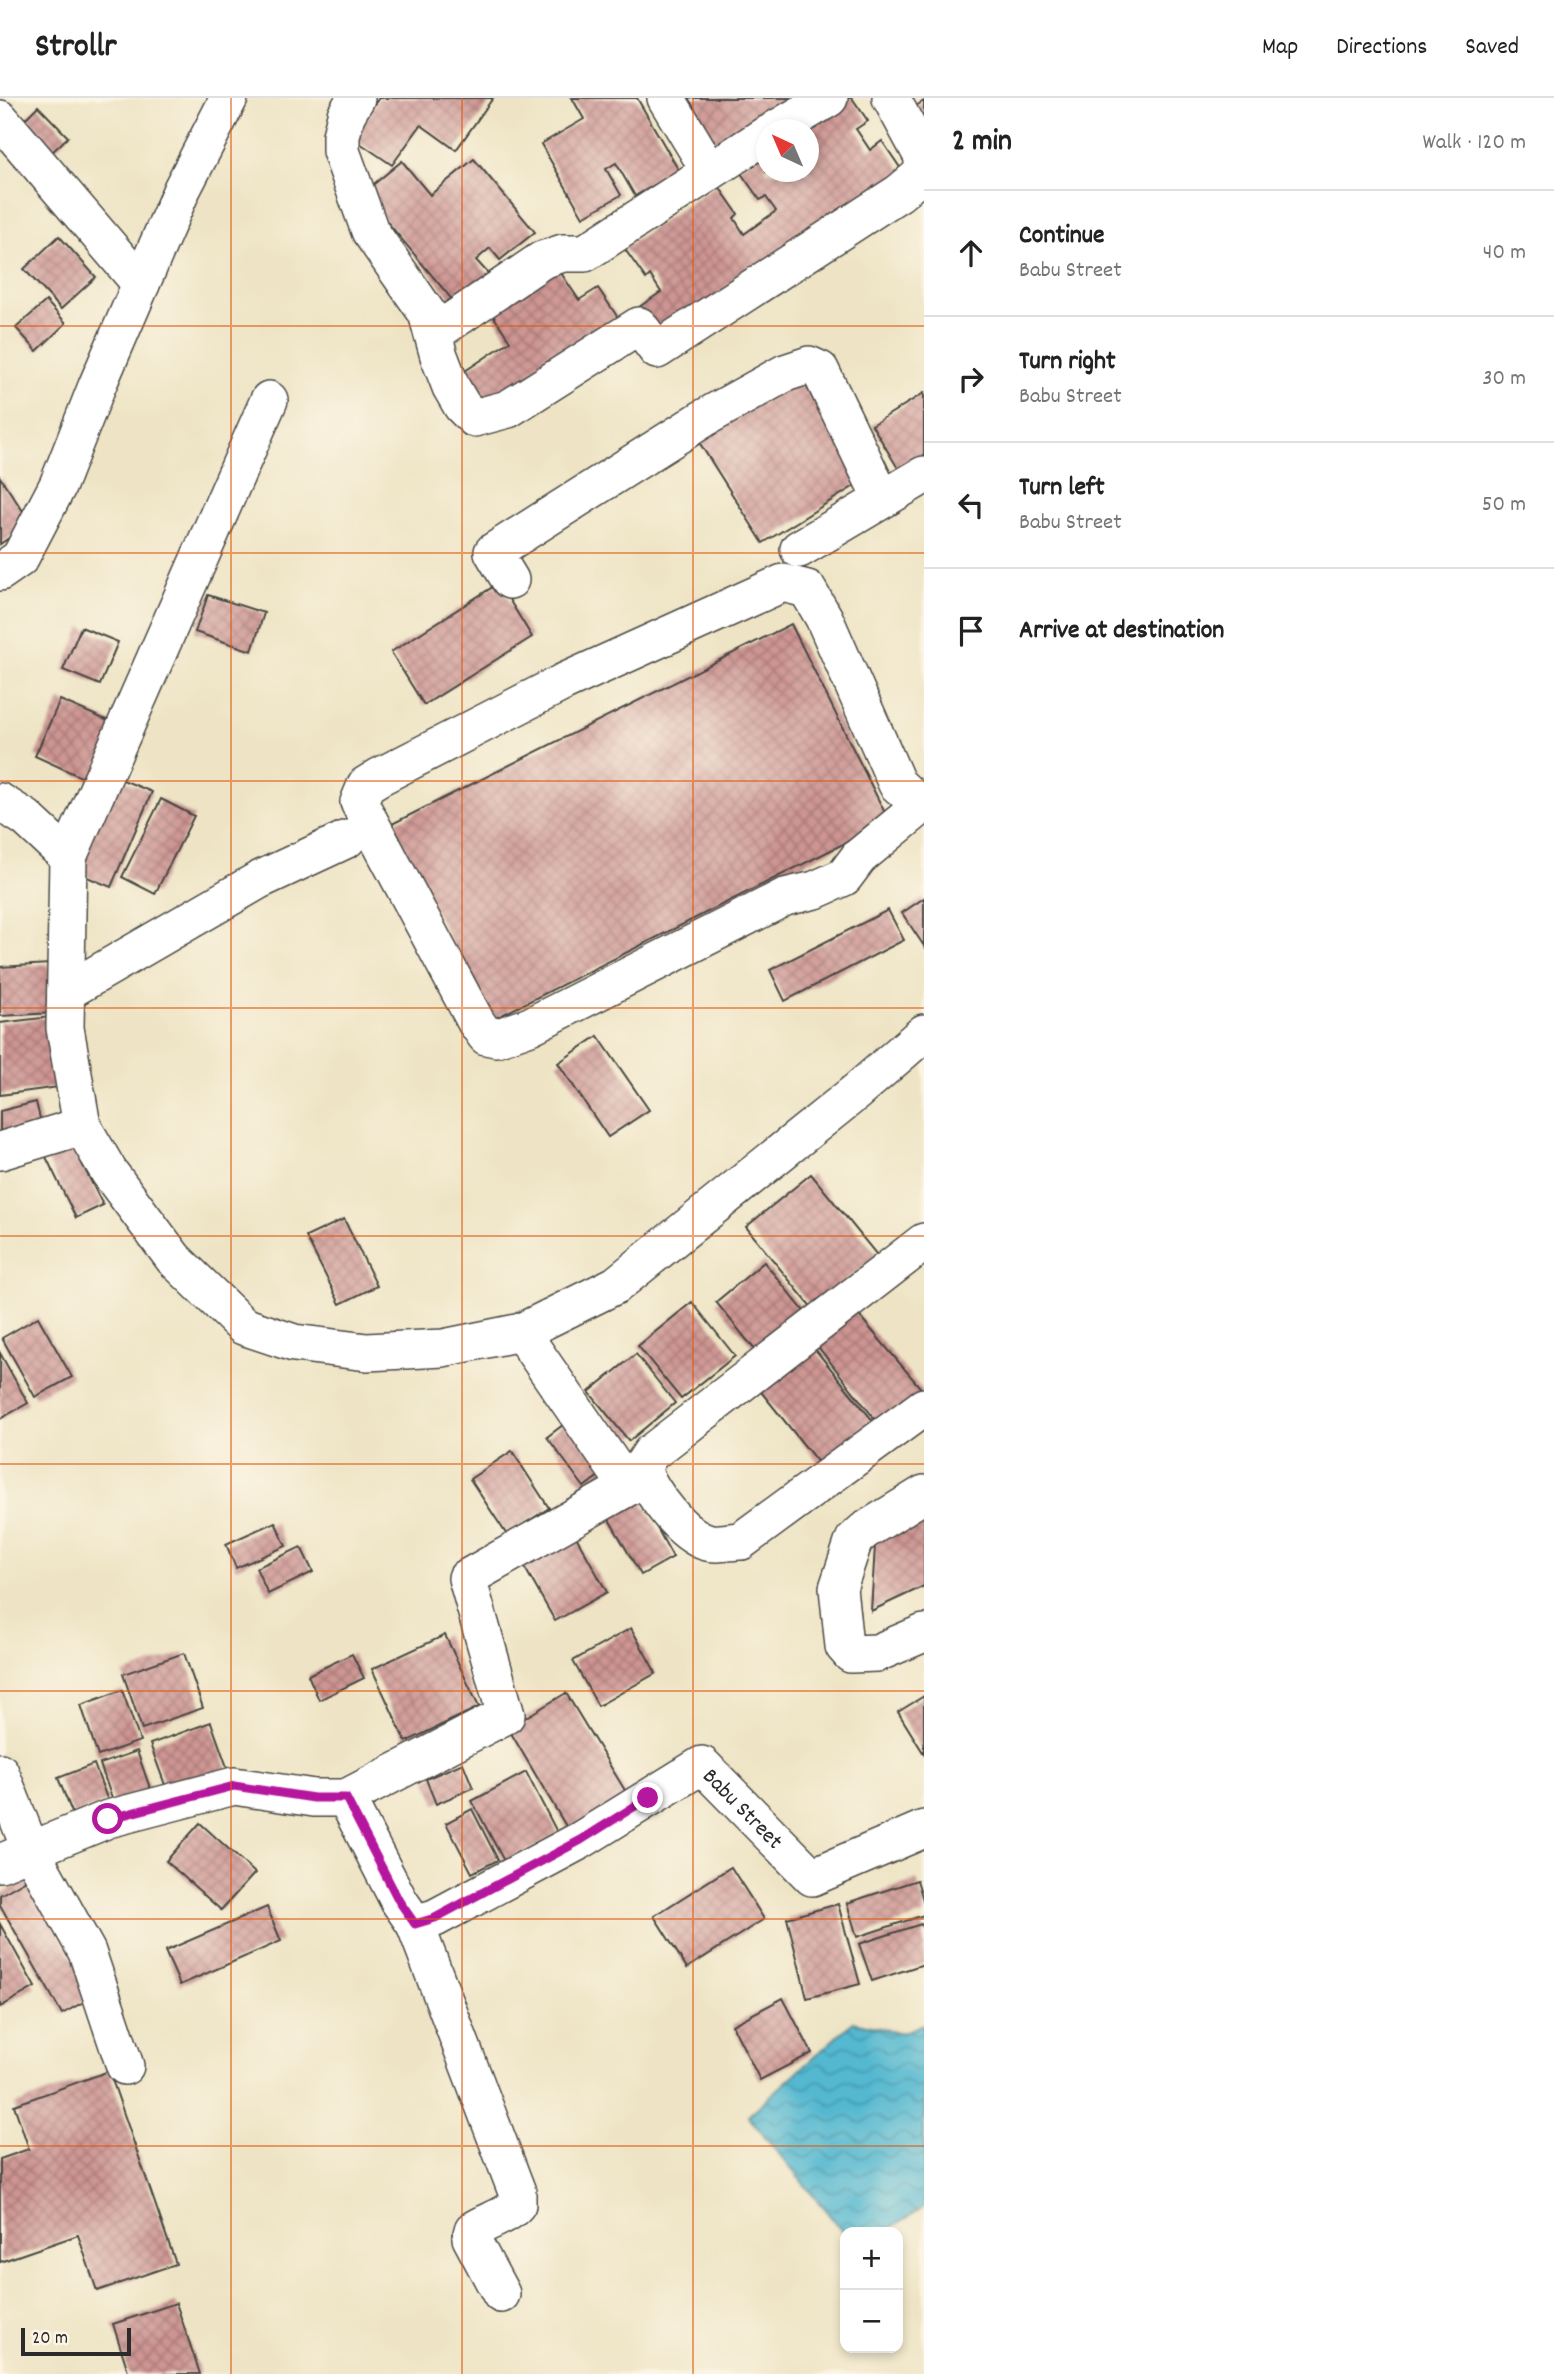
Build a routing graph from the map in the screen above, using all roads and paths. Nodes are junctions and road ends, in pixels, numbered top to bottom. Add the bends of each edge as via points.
1 (229, 98) edge
2 (356, 98) edge
3 (666, 98) edge
4 (829, 98) edge
5 (891, 98) edge
6 (0, 119) edge
7 (794, 119) edge
8 (756, 141) edge
9 (710, 171) junction
10 (141, 284) junction
11 (433, 334) junction
12 (270, 400) dead end
13 (924, 475) edge
14 (882, 499) junction
15 (799, 549) dead end
16 (0, 572) edge
17 (510, 580) dead end
18 (0, 802) edge
19 (923, 806) edge
20 (347, 839) dead end
21 (68, 857) junction
22 (65, 992) junction
23 (924, 1033) edge
24 (82, 1126) junction
25 (0, 1151) edge
26 (924, 1242) edge
27 (522, 1332) junction
28 (924, 1407) edge
29 (924, 1494) edge
30 (924, 1633) edge
31 (0, 1772) edge
32 (346, 1798) junction
33 (924, 1829) edge
34 (15, 1857) edge
35 (415, 1924) junction
36 (125, 2066) dead end
37 (501, 2294) dead end

1 - 10 street via 182,189
2 - 11 street via 346,115 341,151 370,231 427,313
3 - 9 street
4 - 7 street
5 - 11 street via 923,158 923,173 657,350 639,326 508,409 474,418 451,387
6 - 10 street
8 - 9 street
9 - 11 street via 585,253 563,253 542,260
10 - 16 street via 58,485 20,558
12 - 21 street
13 - 14 street
14 - 15 street
14 - 17 street via 820,370 809,365 785,373 706,417 493,551
18 - 21 street via 26,818
19 - 19 street via 859,857 844,877 785,897 530,1026 496,1038 486,1036 476,1022 359,802 366,785 379,777 564,682 783,583 807,589 897,784
20 - 22 street via 259,880
21 - 22 street
22 - 24 street via 65,1028
23 - 27 street via 616,1285
24 - 25 street
24 - 27 street via 109,1172 174,1259 243,1326 294,1343 367,1352 443,1348
26 - 28 street via 651,1453 640,1468 648,1486 682,1527 708,1543 741,1541
27 - 32 street via 628,1487 467,1578 506,1715
29 - 30 street via 854,1540 838,1588 844,1646 852,1654 877,1653
31 - 34 street
32 - 34 street via 234,1786 108,1819
32 - 35 street
33 - 35 street, Babu Street via 812,1877 702,1765 581,1840 435,1918
34 - 36 street via 87,1952
35 - 37 street via 517,2192 517,2204 510,2213 483,2223 471,2238

